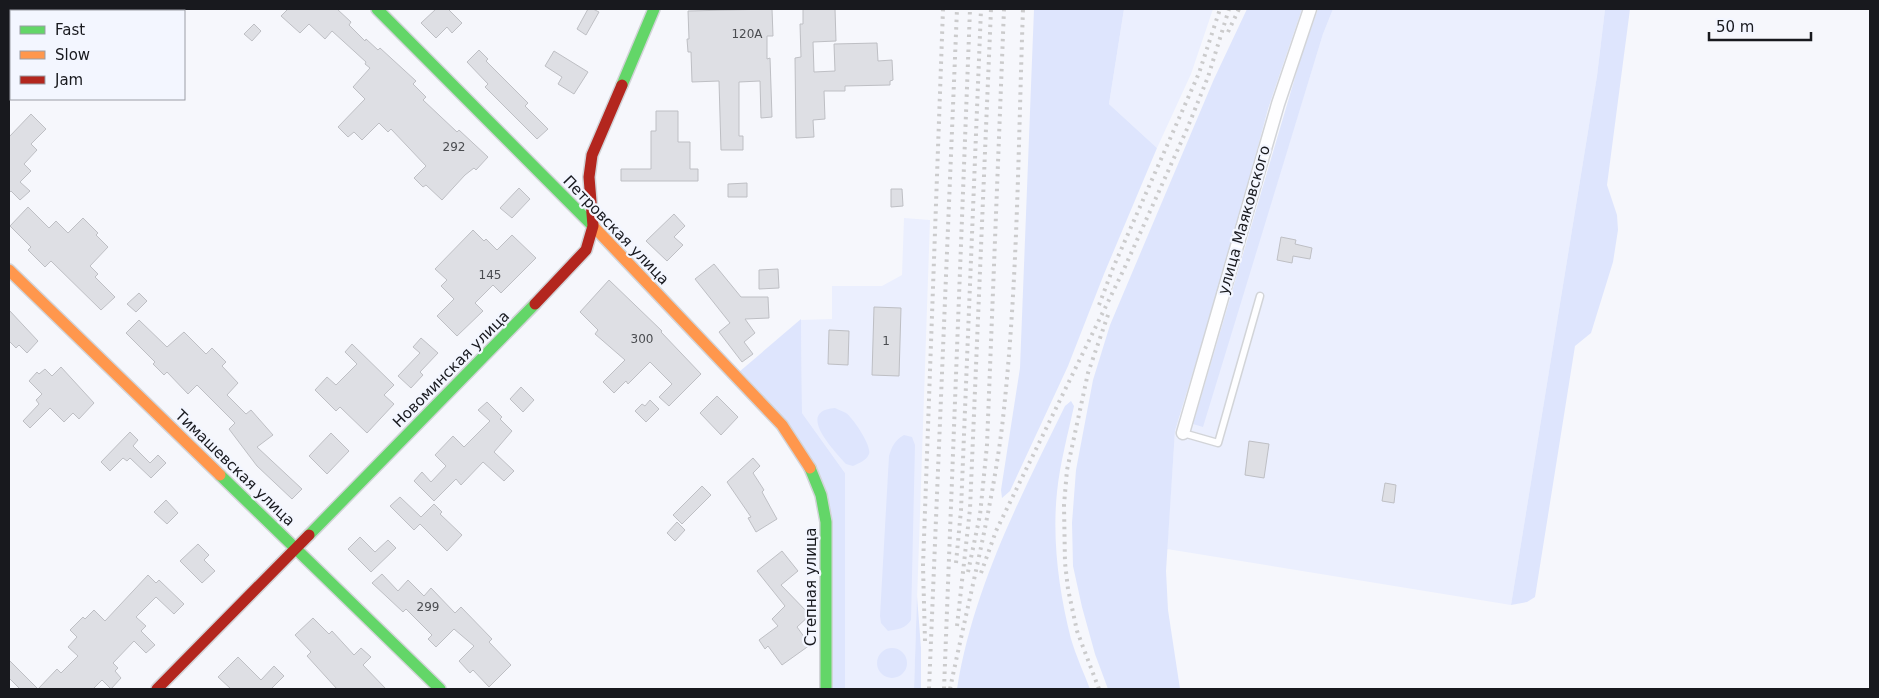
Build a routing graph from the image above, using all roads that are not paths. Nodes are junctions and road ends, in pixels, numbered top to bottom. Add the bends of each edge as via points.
1 (377, 9) edge
2 (654, 9) edge
3 (1310, 9) edge
4 (593, 226) junction
5 (9, 270) edge
6 (1260, 296) dead end
7 (1183, 433) joint
8 (818, 485) joint
9 (295, 547) junction
10 (157, 689) edge
11 (440, 689) edge
12 (826, 689) edge

1 - 4 street, Петровская улица
2 - 4 street, Новоминская улица via 592,155 589,176
3 - 7 street, улица Маяковского via 1278,104
4 - 8 street, Петровская улица via 782,425 803,455
4 - 9 street, Новоминская улица via 586,250 568,272
5 - 9 street, Тимашевская улица
6 - 7 lane via 1218,443
8 - 12 street, Степная улица via 826,522
9 - 10 street, Новоминская улица
9 - 11 street, Тимашевская улица

